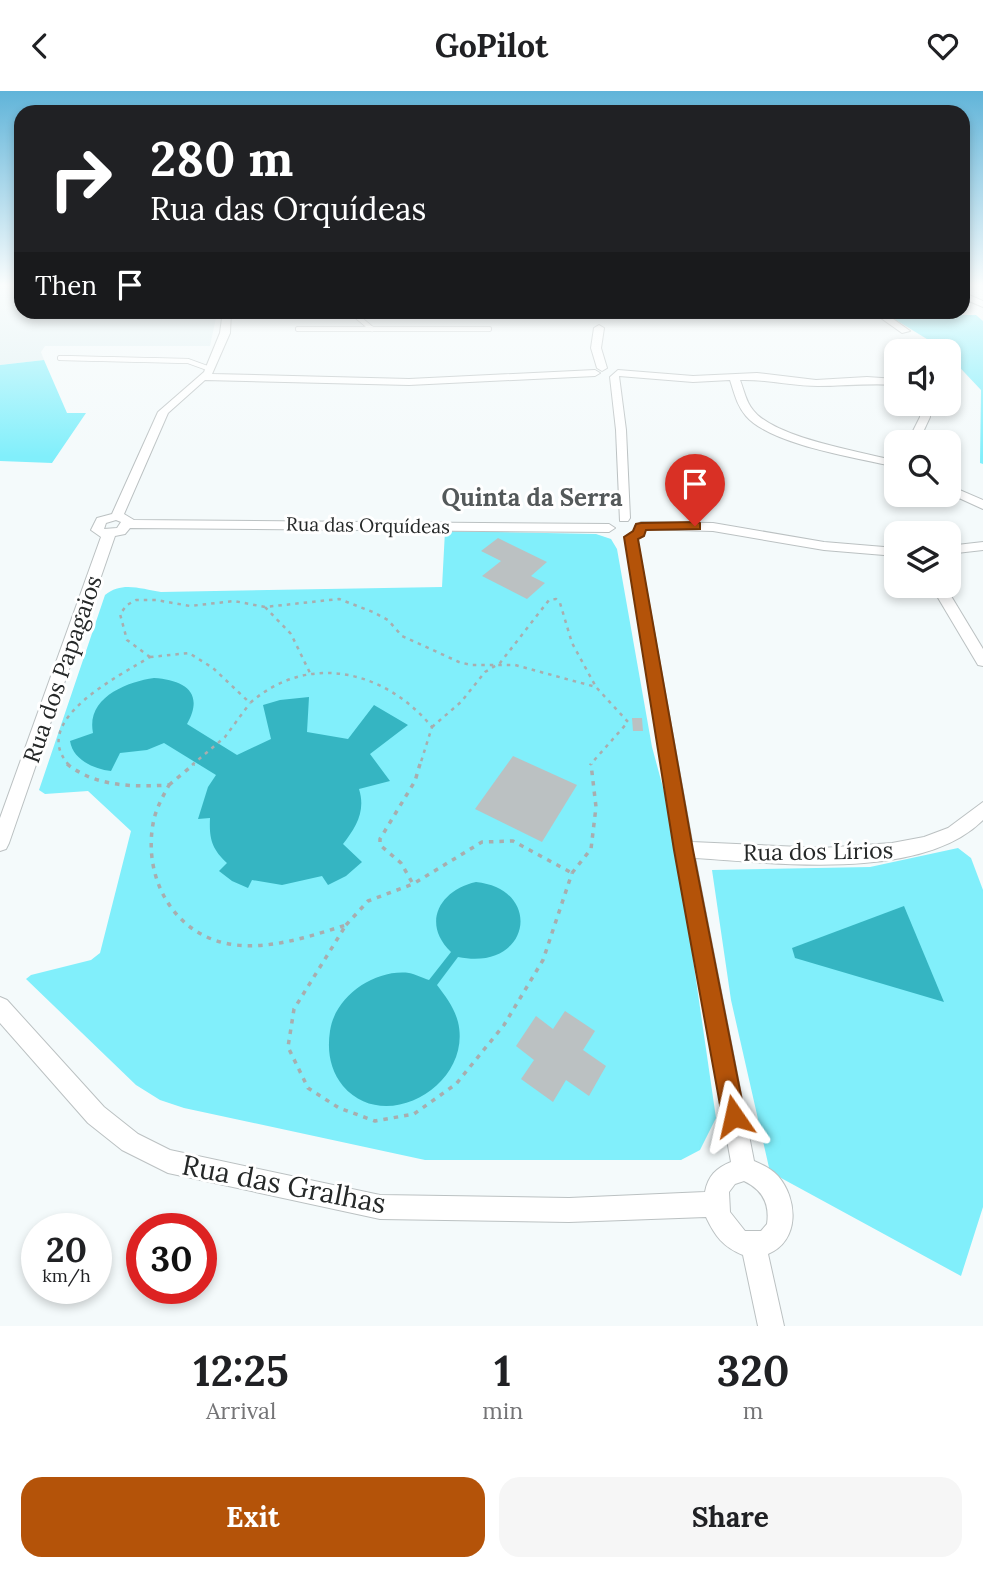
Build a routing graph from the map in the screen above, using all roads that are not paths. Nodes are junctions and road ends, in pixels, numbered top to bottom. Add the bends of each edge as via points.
1 (221, 342) edge
2 (597, 342) edge
3 (60, 358) dead end
4 (599, 370) junction
5 (207, 373) junction
6 (616, 375) junction
7 (734, 377) junction
8 (884, 381) edge
9 (884, 461) edge
10 (961, 494) edge
11 (983, 505) edge
12 (624, 518) junction
13 (122, 520) junction
14 (609, 528) junction
15 (636, 532) junction
16 (983, 546) edge
17 (961, 549) edge
18 (884, 551) edge
19 (945, 598) edge
20 (983, 661) edge
21 (983, 809) edge
22 (0, 843) edge
23 (684, 850) junction
24 (0, 1007) edge
25 (10, 1031) edge
26 (744, 1169) junction
27 (715, 1204) junction
28 (754, 1245) junction
29 (771, 1326) edge

1 - 5 street
2 - 4 street
3 - 5 lane via 188,361
4 - 5 street via 409,382
4 - 6 street via 602,378
5 - 13 street via 163,412
6 - 7 street
6 - 12 street
7 - 8 street via 816,383
7 - 9 street via 747,411 766,426
10 - 11 street
12 - 14 street via 614,519
12 - 15 street via 635,520
13 - 14 street, Rua das Orquídeas
13 - 22 street, Rua dos Papagaios via 121,531 109,534
14 - 15 street via 620,536
15 - 18 street via 713,527
15 - 23 street
16 - 17 street
19 - 20 street
21 - 23 street, Rua dos Lírios via 957,832 920,846 878,854
23 - 26 street
24 - 25 street, Rua das Gralhas
25 - 27 street, Rua das Gralhas via 96,1115 130,1142 169,1161 380,1207 569,1210
26 - 27 street via 722,1178
26 - 28 street via 771,1185 779,1200 777,1232 768,1242
27 - 28 street via 728,1233
28 - 29 street

